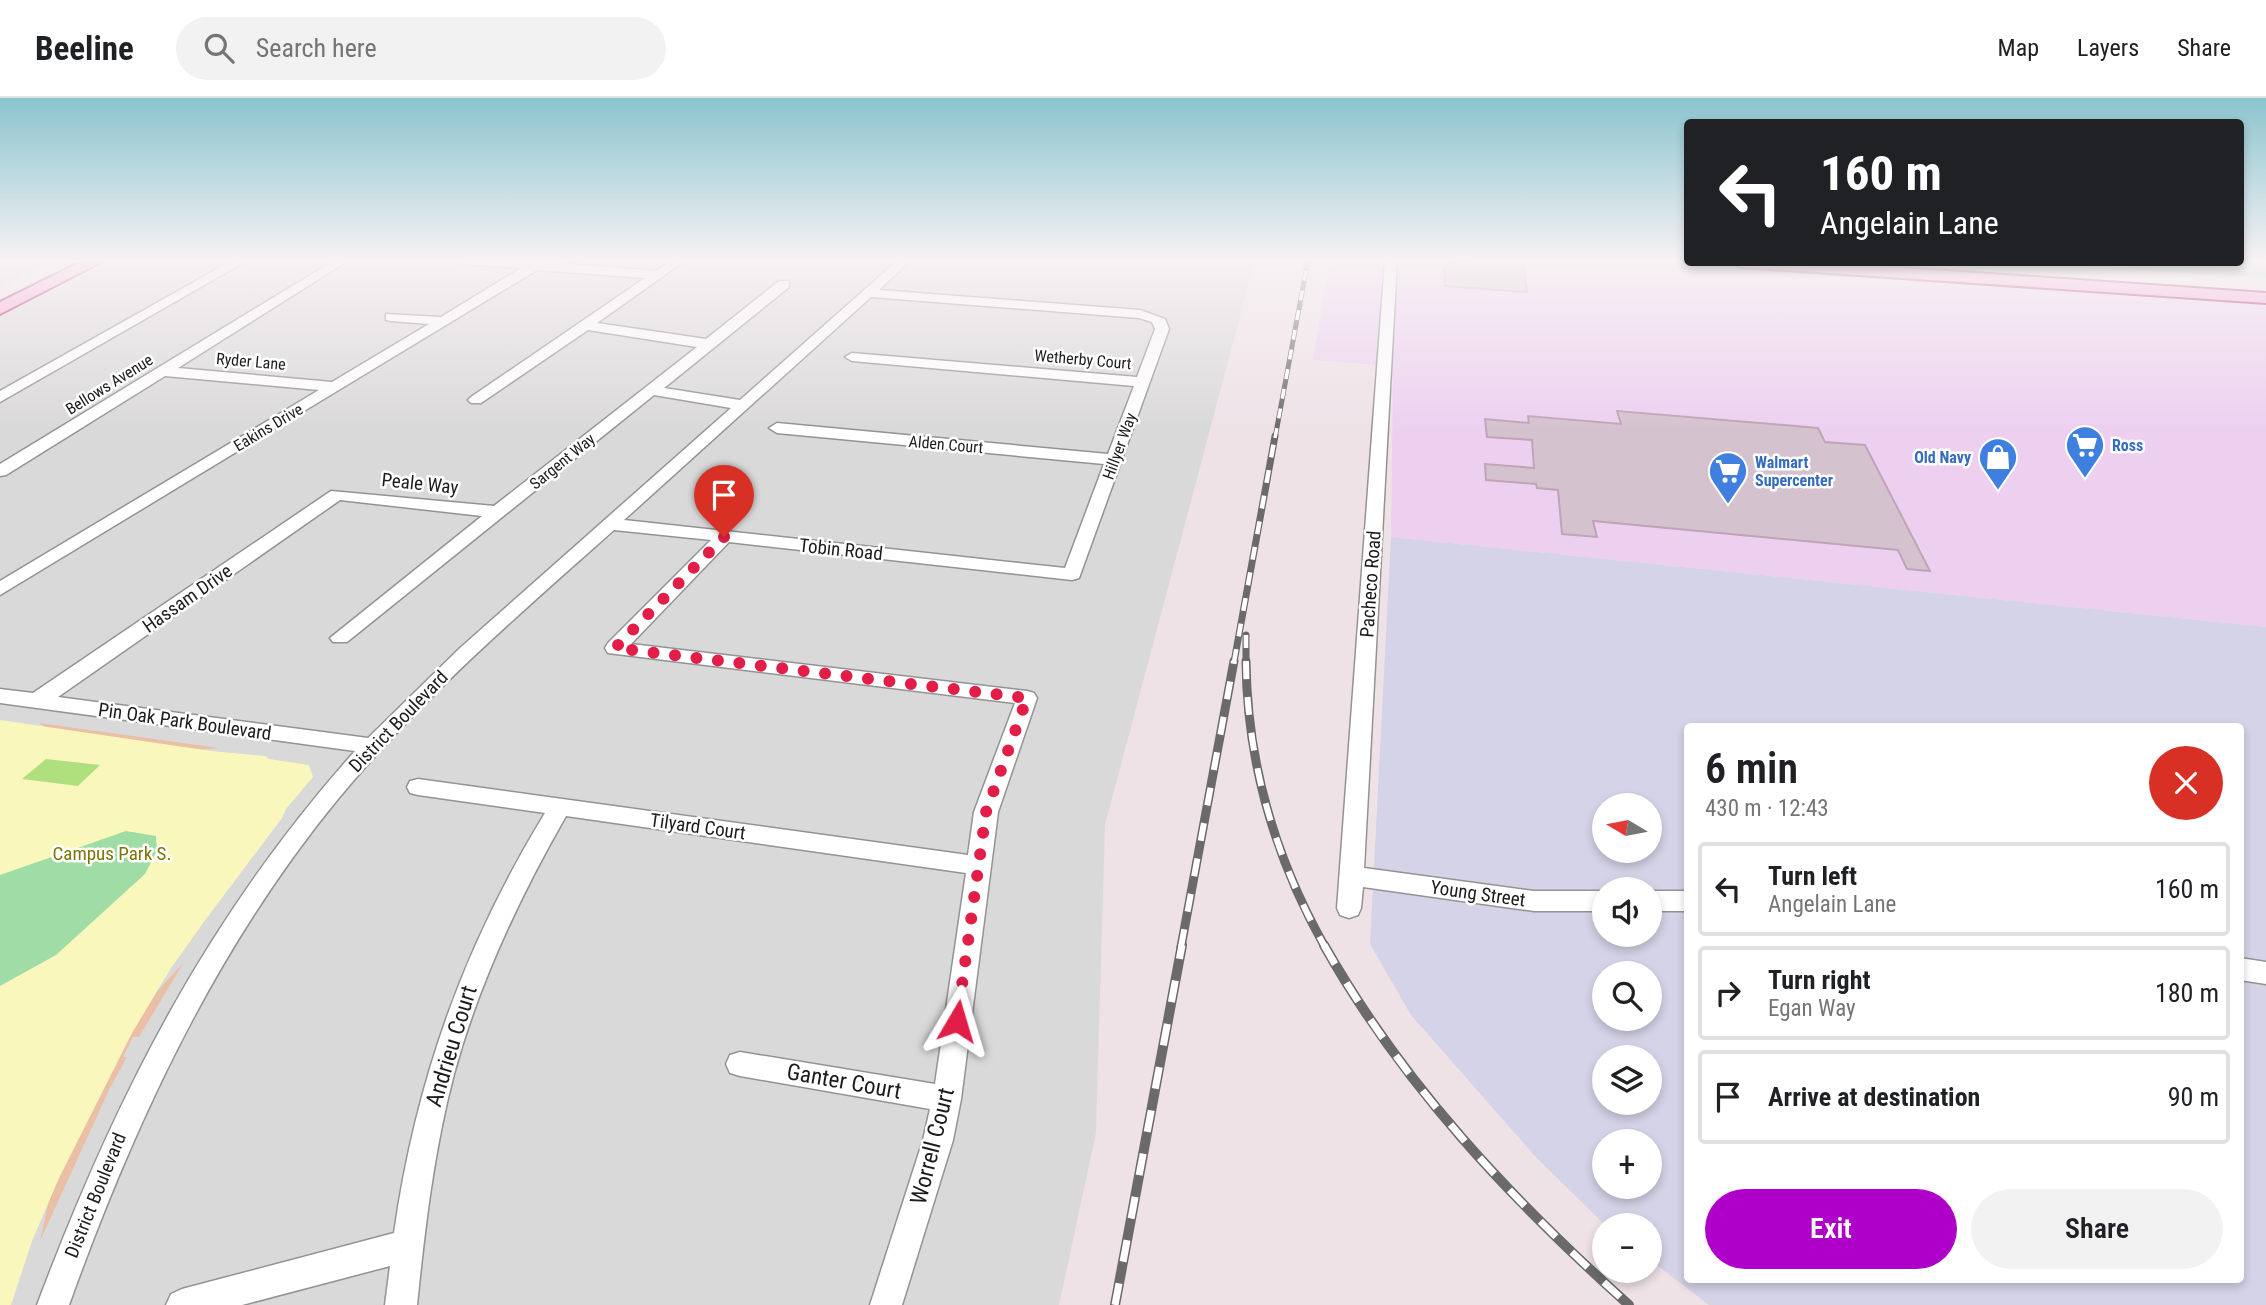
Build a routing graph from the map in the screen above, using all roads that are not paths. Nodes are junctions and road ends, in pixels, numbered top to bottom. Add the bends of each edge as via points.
1 (143, 316) edge
2 (252, 316) edge
3 (451, 316) edge
4 (597, 316) edge
5 (743, 316) edge
6 (841, 316) edge
7 (1148, 316) edge
8 (1387, 316) edge
9 (391, 317) dead end
10 (443, 321) junction
11 (584, 325) junction
12 (708, 344) junction
13 (852, 357) dead end
14 (163, 371) junction
15 (1143, 382) junction
16 (335, 387) junction
17 (651, 390) junction
18 (0, 397) edge
19 (476, 400) dead end
20 (742, 405) junction
21 (777, 428) dead end
22 (1114, 460) junction
23 (0, 471) edge
24 (337, 495) joint
25 (498, 512) junction
26 (609, 524) junction
27 (724, 537) junction
28 (1072, 574) joint
29 (0, 589) edge
30 (340, 638) dead end
31 (0, 696) edge
32 (37, 701) junction
33 (371, 746) junction
34 (418, 788) dead end
35 (560, 807) junction
36 (978, 865) junction
37 (1351, 876) junction
38 (1592, 901) edge
39 (1662, 901) edge
40 (1684, 901) edge
41 (1349, 908) dead end
42 (2244, 970) edge
43 (2266, 973) edge
44 (740, 1064) dead end
45 (947, 1099) junction
46 (408, 1245) junction
47 (53, 1305) edge
48 (182, 1305) edge
49 (401, 1305) edge
50 (886, 1305) edge

1 - 18 street
2 - 14 street, Bellows Avenue
3 - 10 street, Eakins Drive
4 - 11 street
5 - 12 street, Sargent Way
6 - 20 street, District Boulevard
7 - 15 street, Hillyer Way via 1158,319 1162,329
8 - 37 street, Pacheco Road
9 - 10 street
10 - 16 street, Eakins Drive
11 - 12 street
11 - 19 street
12 - 17 street, Sargent Way
13 - 15 street, Wetherby Court
14 - 16 street, Ryder Lane
14 - 23 street, Bellows Avenue
15 - 22 street, Hillyer Way
16 - 29 street, Eakins Drive
17 - 20 street
17 - 25 street, Sargent Way
20 - 26 street, District Boulevard
21 - 22 street, Alden Court
22 - 28 street, Hillyer Way
24 - 25 street, Peale Way
24 - 32 street, Hassam Drive
25 - 30 street, Sargent Way
26 - 27 street, Tobin Road
26 - 33 street, District Boulevard via 463,655
27 - 28 street, Tobin Road
27 - 36 street, Worrell Court via 615,648 1027,698 986,812
31 - 32 street, Pin Oak Park Boulevard
32 - 33 street, Pin Oak Park Boulevard
33 - 47 street, District Boulevard via 263,880 179,1014 111,1152
34 - 35 street, Tilyard Court
35 - 36 street, Tilyard Court
35 - 46 street, Andrieu Court via 499,915 456,1023 430,1115
36 - 45 street, Worrell Court
37 - 38 street, Young Street via 1534,901
37 - 41 street, Pacheco Road
39 - 40 street
42 - 43 street
44 - 45 street, Ganter Court
45 - 50 street, Worrell Court
46 - 48 street
46 - 49 street, Andrieu Court

